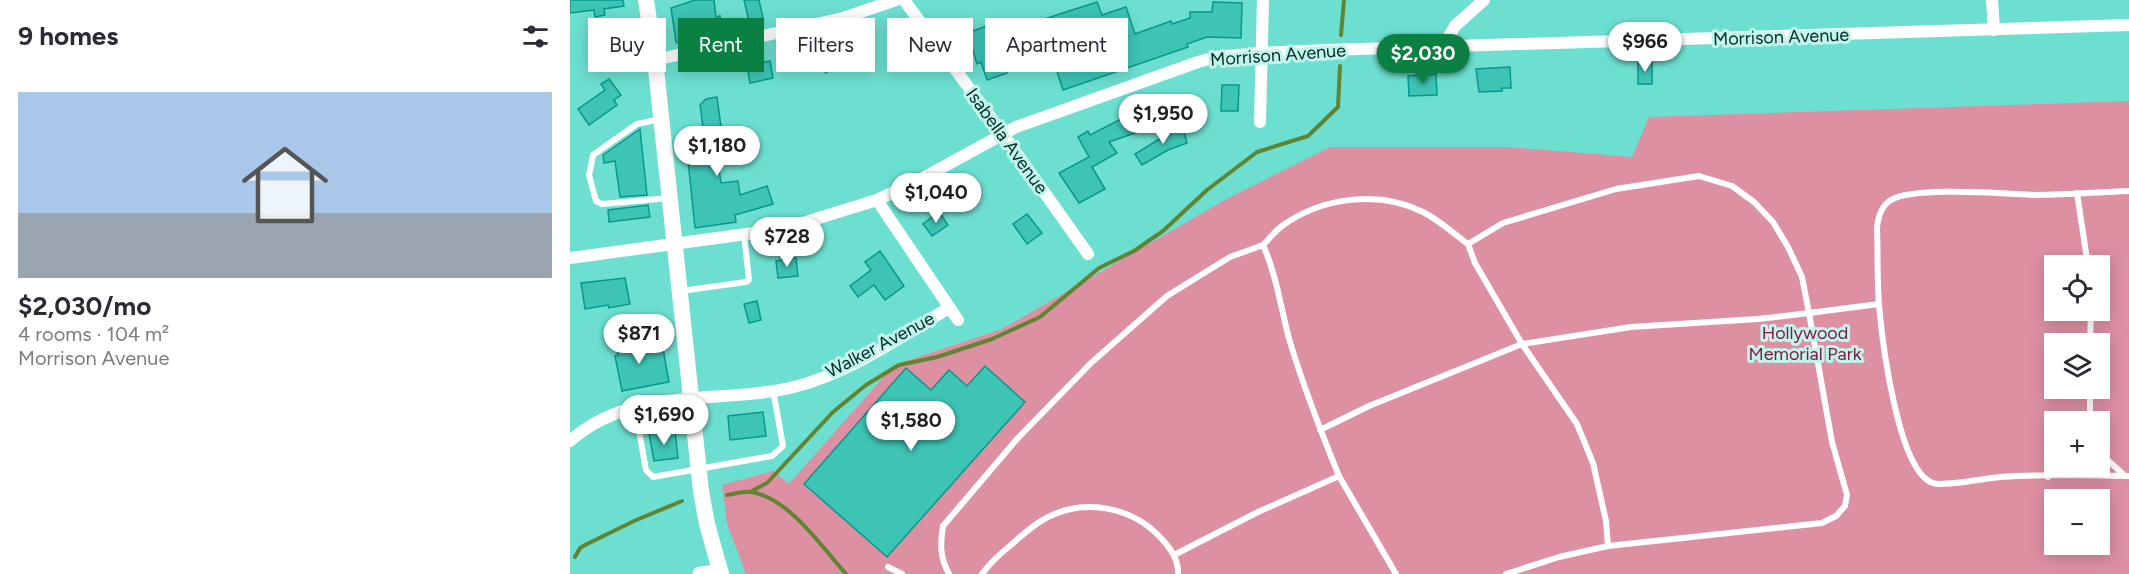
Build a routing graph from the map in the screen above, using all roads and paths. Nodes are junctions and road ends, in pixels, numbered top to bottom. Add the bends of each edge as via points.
1 (646, 0) edge
2 (896, 0) edge
3 (904, 0) edge
4 (1263, 0) edge
5 (1484, 0) edge
6 (1992, 0) edge
7 (649, 18) edge
8 (2129, 25) edge
9 (1994, 30) junction
10 (1443, 47) junction
11 (1262, 53) junction
12 (666, 58) edge
13 (656, 72) edge
14 (661, 119) junction
15 (1260, 122) dead end
16 (1003, 134) junction
17 (2129, 191) edge
18 (2077, 193) junction
19 (670, 198) junction
20 (877, 200) junction
21 (744, 234) junction
22 (675, 243) junction
23 (1468, 244) junction
24 (1263, 245) junction
25 (1088, 254) dead end
26 (2086, 255) edge
27 (570, 258) edge
28 (680, 291) junction
29 (1879, 304) junction
30 (949, 308) junction
31 (1809, 313) junction
32 (957, 320) dead end
33 (1522, 344) junction
34 (773, 390) junction
35 (692, 397) junction
36 (635, 407) junction
37 (1320, 430) junction
38 (570, 441) edge
39 (2110, 462) edge
40 (699, 469) junction
41 (1339, 476) junction
42 (2110, 476) edge
43 (2127, 476) edge
44 (2044, 477) edge
45 (1608, 546) junction
46 (1174, 555) junction
47 (888, 567) dead end
48 (720, 573) edge
49 (700, 574) edge
50 (902, 574) edge
51 (949, 574) edge
52 (982, 574) edge
53 (1178, 574) edge
54 (1396, 574) edge
55 (1506, 574) edge

1 - 7 main road
2 - 12 street via 843,18
3 - 16 street, Isabella Avenue
4 - 11 street
5 - 10 street via 1455,26
6 - 9 street
8 - 9 street, Morrison Avenue
9 - 10 street, Morrison Avenue
10 - 11 street, Morrison Avenue
11 - 15 street
11 - 16 street, Morrison Avenue via 1198,62
13 - 14 main road
14 - 19 main road
14 - 19 lane via 637,124 593,155 589,175 596,201 602,204
16 - 20 street, Morrison Avenue
16 - 25 street, Isabella Avenue
17 - 18 lane
18 - 26 lane
18 - 29 lane via 1914,194 1892,200 1878,219
19 - 22 main road
20 - 21 street, Morrison Avenue via 783,229
20 - 30 street
21 - 22 street, Morrison Avenue
21 - 28 lane via 749,280
22 - 27 street, Morrison Avenue
22 - 28 main road
23 - 24 lane via 1423,212 1372,198 1341,201 1313,210 1282,226
23 - 31 lane via 1503,223 1616,189 1699,176 1732,186 1773,222 1802,277
23 - 33 lane
24 - 37 lane
24 - 51 lane via 1230,257 1167,296 1091,363 1018,438 944,526 943,563
28 - 35 main road
29 - 31 lane
29 - 44 lane via 1902,434 1912,463 1923,478 1940,485 2003,477
30 - 32 street
30 - 34 street, Walker Avenue via 839,371
31 - 33 lane via 1631,327
31 - 45 lane via 1832,442 1847,495 1845,506 1822,523
33 - 37 lane
33 - 45 lane via 1577,424 1593,463
34 - 35 street, Walker Avenue
34 - 40 lane via 783,446 777,453
35 - 36 street, Walker Avenue
35 - 40 main road
36 - 38 street, Walker Avenue via 590,426
36 - 40 lane via 646,470 651,476
37 - 41 lane
39 - 43 lane
40 - 48 main road via 706,524
41 - 46 lane
41 - 54 lane
42 - 43 lane
45 - 55 lane via 1559,556
46 - 52 lane via 1139,520 1121,511 1083,507 1045,518
46 - 53 lane
47 - 50 lane
48 - 49 street

